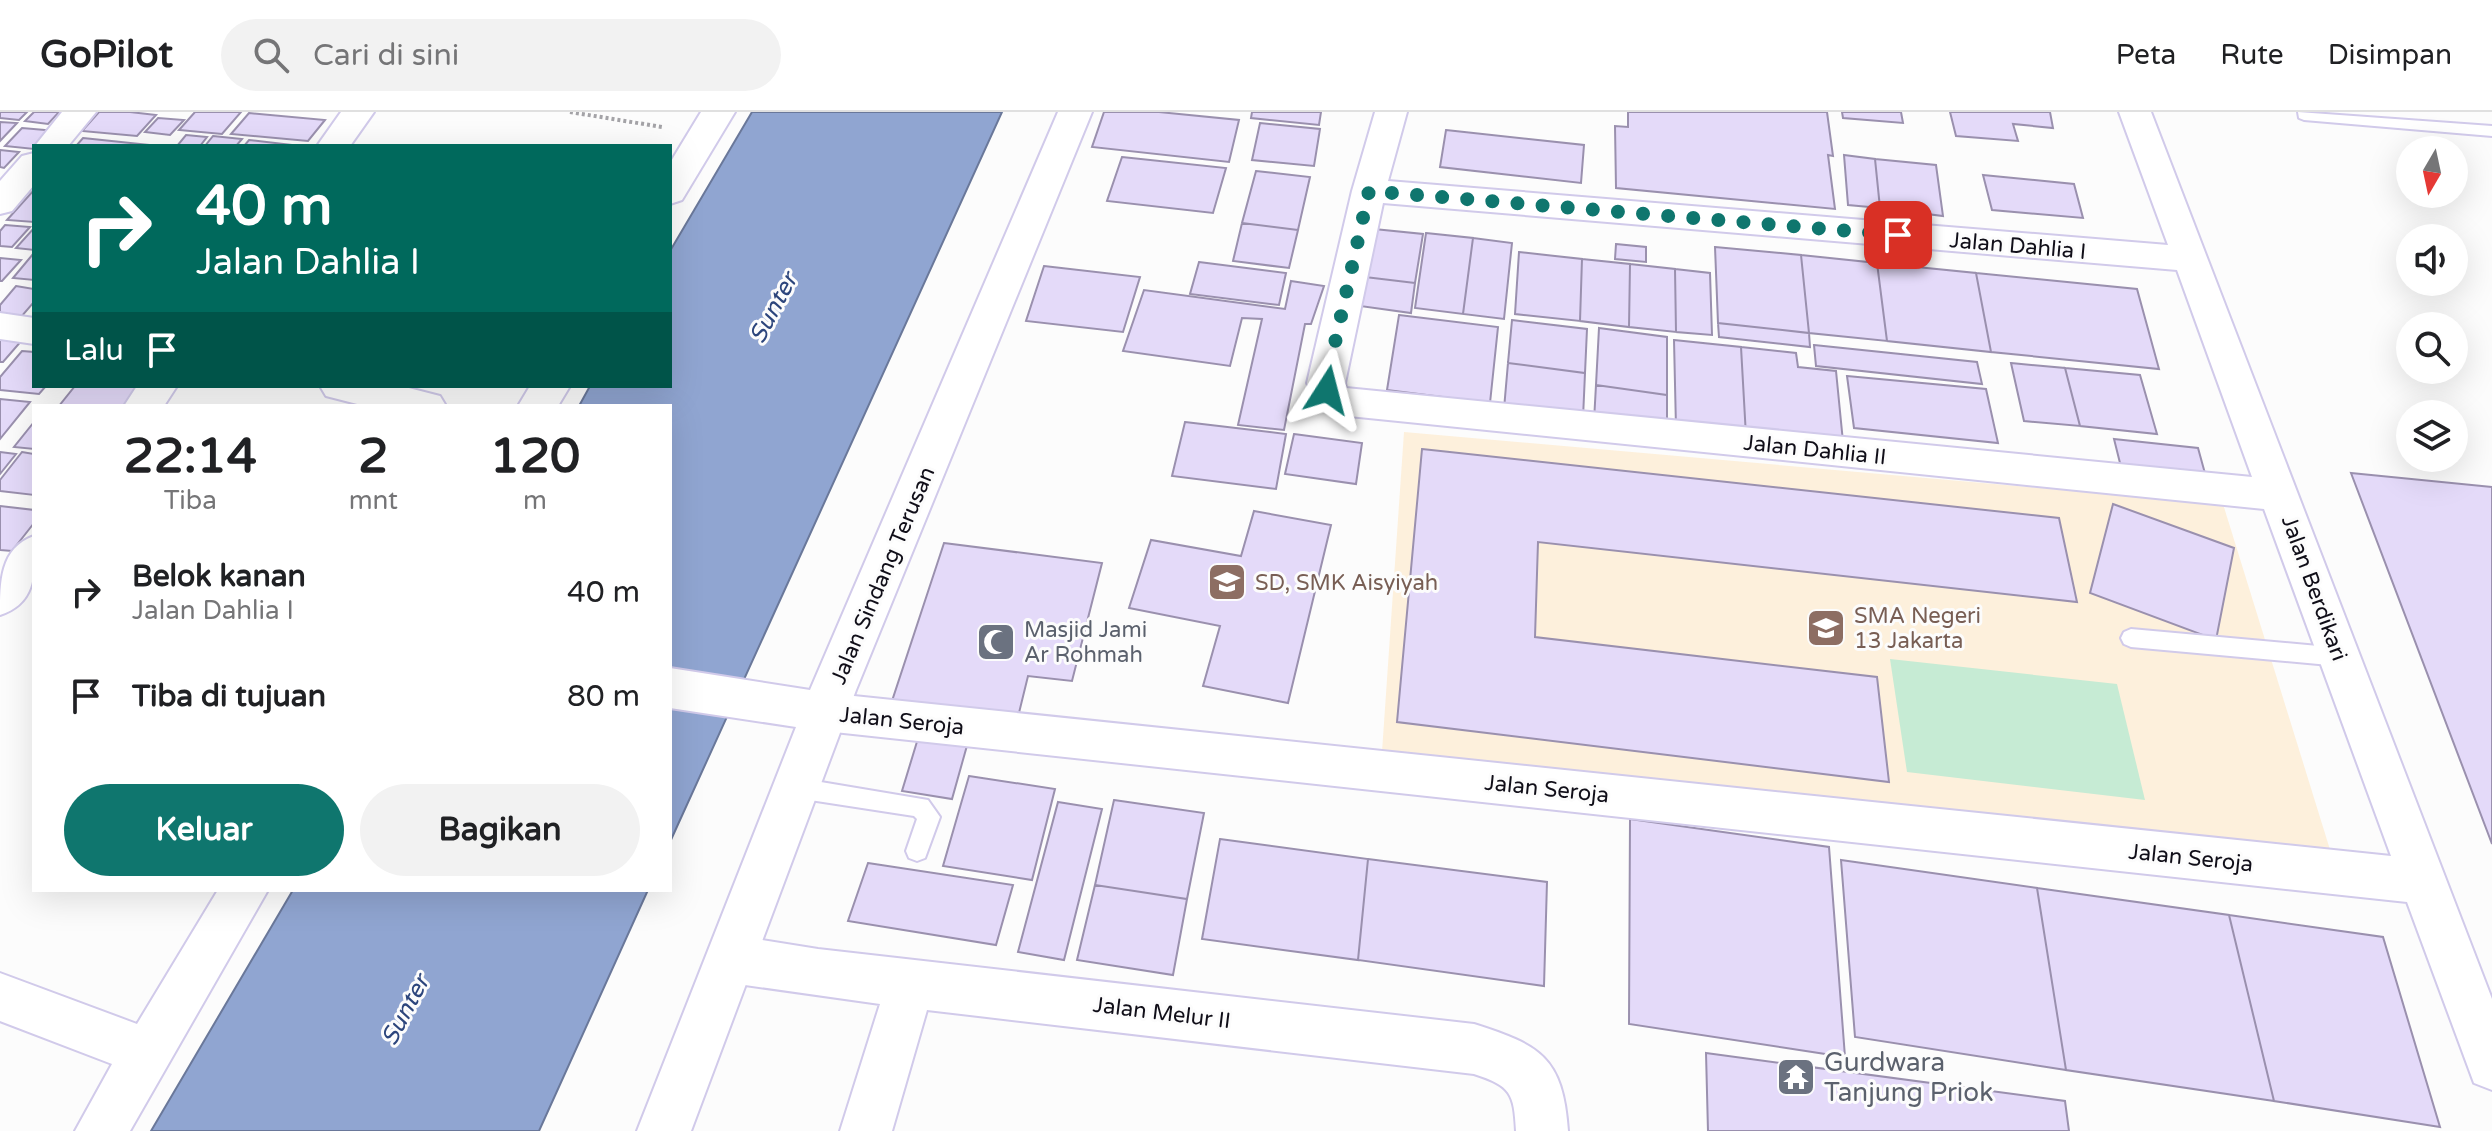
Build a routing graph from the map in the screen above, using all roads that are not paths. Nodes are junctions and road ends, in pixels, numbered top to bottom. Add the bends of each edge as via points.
1 (80, 112) edge
2 (358, 112) edge
3 (1075, 112) edge
4 (1391, 112) edge
5 (2135, 112) edge
6 (2304, 115) dead end
7 (712, 123) edge
8 (2492, 131) edge
9 (52, 144) edge
10 (334, 144) edge
11 (32, 166) edge
12 (672, 189) edge
13 (1369, 191) junction
14 (0, 203) edge
15 (2188, 259) junction
16 (0, 326) edge
17 (32, 331) edge
18 (348, 388) edge
19 (414, 403) edge
20 (2281, 495) junction
21 (32, 555) edge
22 (0, 598) edge
23 (2131, 638) dead end
24 (2340, 657) junction
25 (672, 688) edge
26 (825, 712) junction
27 (797, 788) junction
28 (917, 851) dead end
29 (2424, 882) junction
30 (243, 892) edge
31 (731, 959) junction
32 (911, 982) junction
33 (0, 997) edge
34 (148, 1053) junction
35 (2492, 1065) edge
36 (101, 1131) edge
37 (664, 1131) edge
38 (866, 1131) edge
39 (1542, 1131) edge

1 - 9 street
2 - 10 street
3 - 26 street, Jalan Sindang Terusan
4 - 13 street
5 - 15 street, Jalan Berdikari
6 - 8 lane
7 - 12 street
11 - 14 street
13 - 15 street, Jalan Dahlia I
13 - 20 street, Jalan Dahlia II via 1326,383 1331,397 1350,403
15 - 20 street, Jalan Berdikari
16 - 17 street
18 - 19 street
20 - 24 street, Jalan Berdikari
21 - 22 street
23 - 24 lane
24 - 29 street, Jalan Berdikari
25 - 26 street, Jalan Seroja
26 - 27 street, Jalan Sindang Terusan
26 - 29 street, Jalan Seroja
27 - 28 lane via 920,807 929,817
27 - 31 street, Jalan Sindang Terusan
29 - 35 street, Jalan Berdikari
30 - 34 street
31 - 32 street, Jalan Melur II
31 - 37 street, Jalan Sindang Terusan
32 - 38 street
32 - 39 street, Jalan Melur II via 1474,1049 1527,1072 1541,1094
33 - 34 street
34 - 36 street

